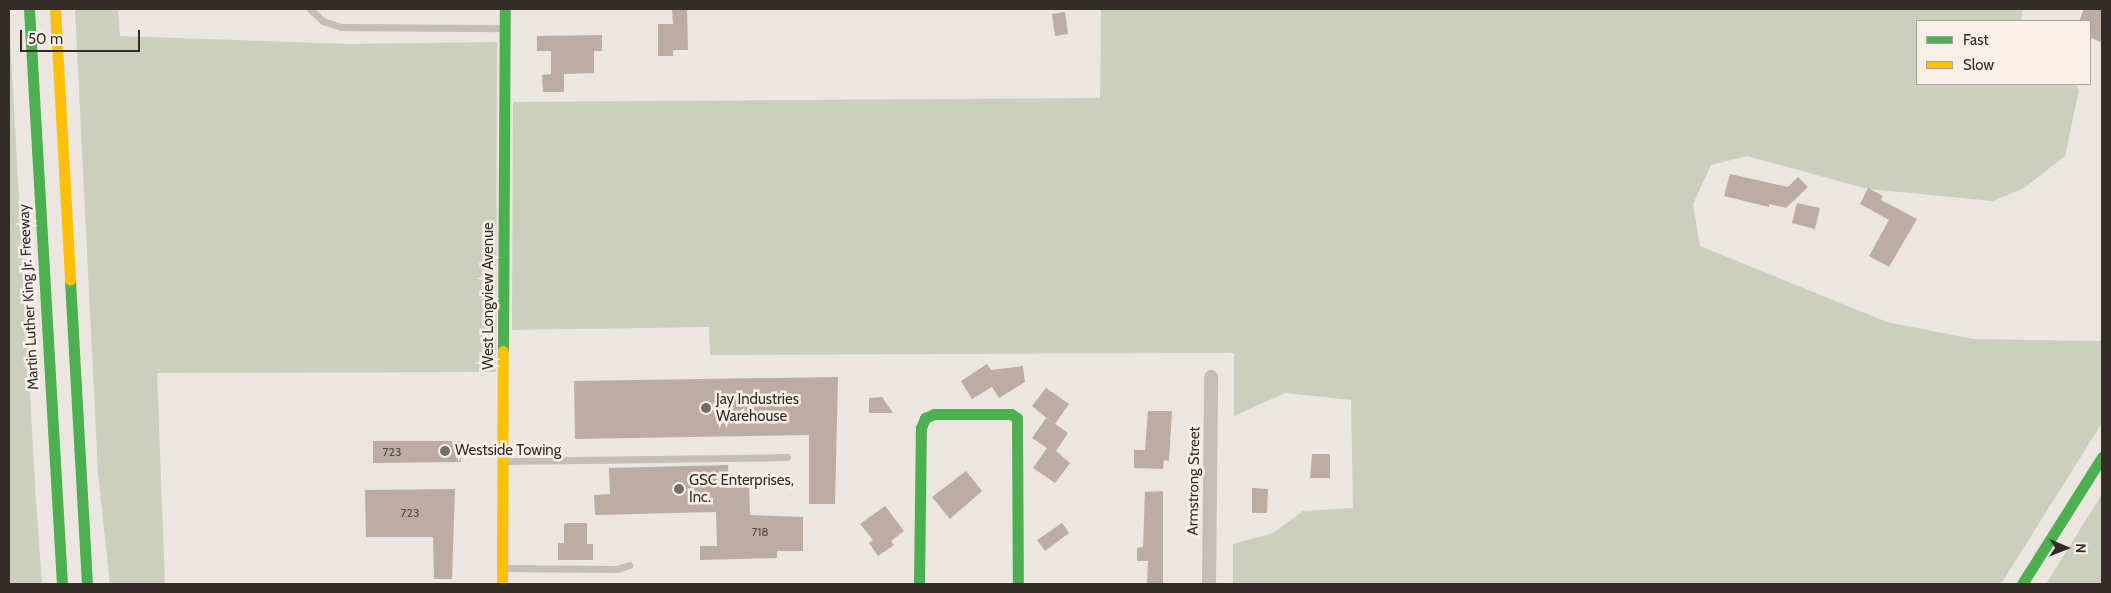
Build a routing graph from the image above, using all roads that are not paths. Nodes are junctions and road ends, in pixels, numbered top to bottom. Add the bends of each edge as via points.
1 (29, 9) edge
2 (55, 9) edge
3 (310, 9) edge
4 (505, 9) edge
5 (505, 28) junction
6 (1211, 377) dead end
7 (787, 457) dead end
8 (2102, 457) edge
9 (503, 460) junction
10 (629, 565) dead end
11 (502, 568) junction
12 (62, 584) edge
13 (88, 584) edge
14 (502, 584) edge
15 (919, 584) edge
16 (1018, 584) edge
17 (1209, 584) edge
18 (2022, 584) edge

1 - 12 main road, Martin Luther King Jr. Freeway
2 - 13 main road
3 - 5 lane via 323,21 341,27
4 - 5 main road, West Longview Avenue
5 - 9 main road, West Longview Avenue
6 - 17 street, Armstrong Street
7 - 9 lane
8 - 18 main road
9 - 11 main road, West Longview Avenue
10 - 11 lane via 617,569
11 - 14 main road, West Longview Avenue
15 - 16 main road via 921,428 925,418 934,414 1010,414 1017,418

